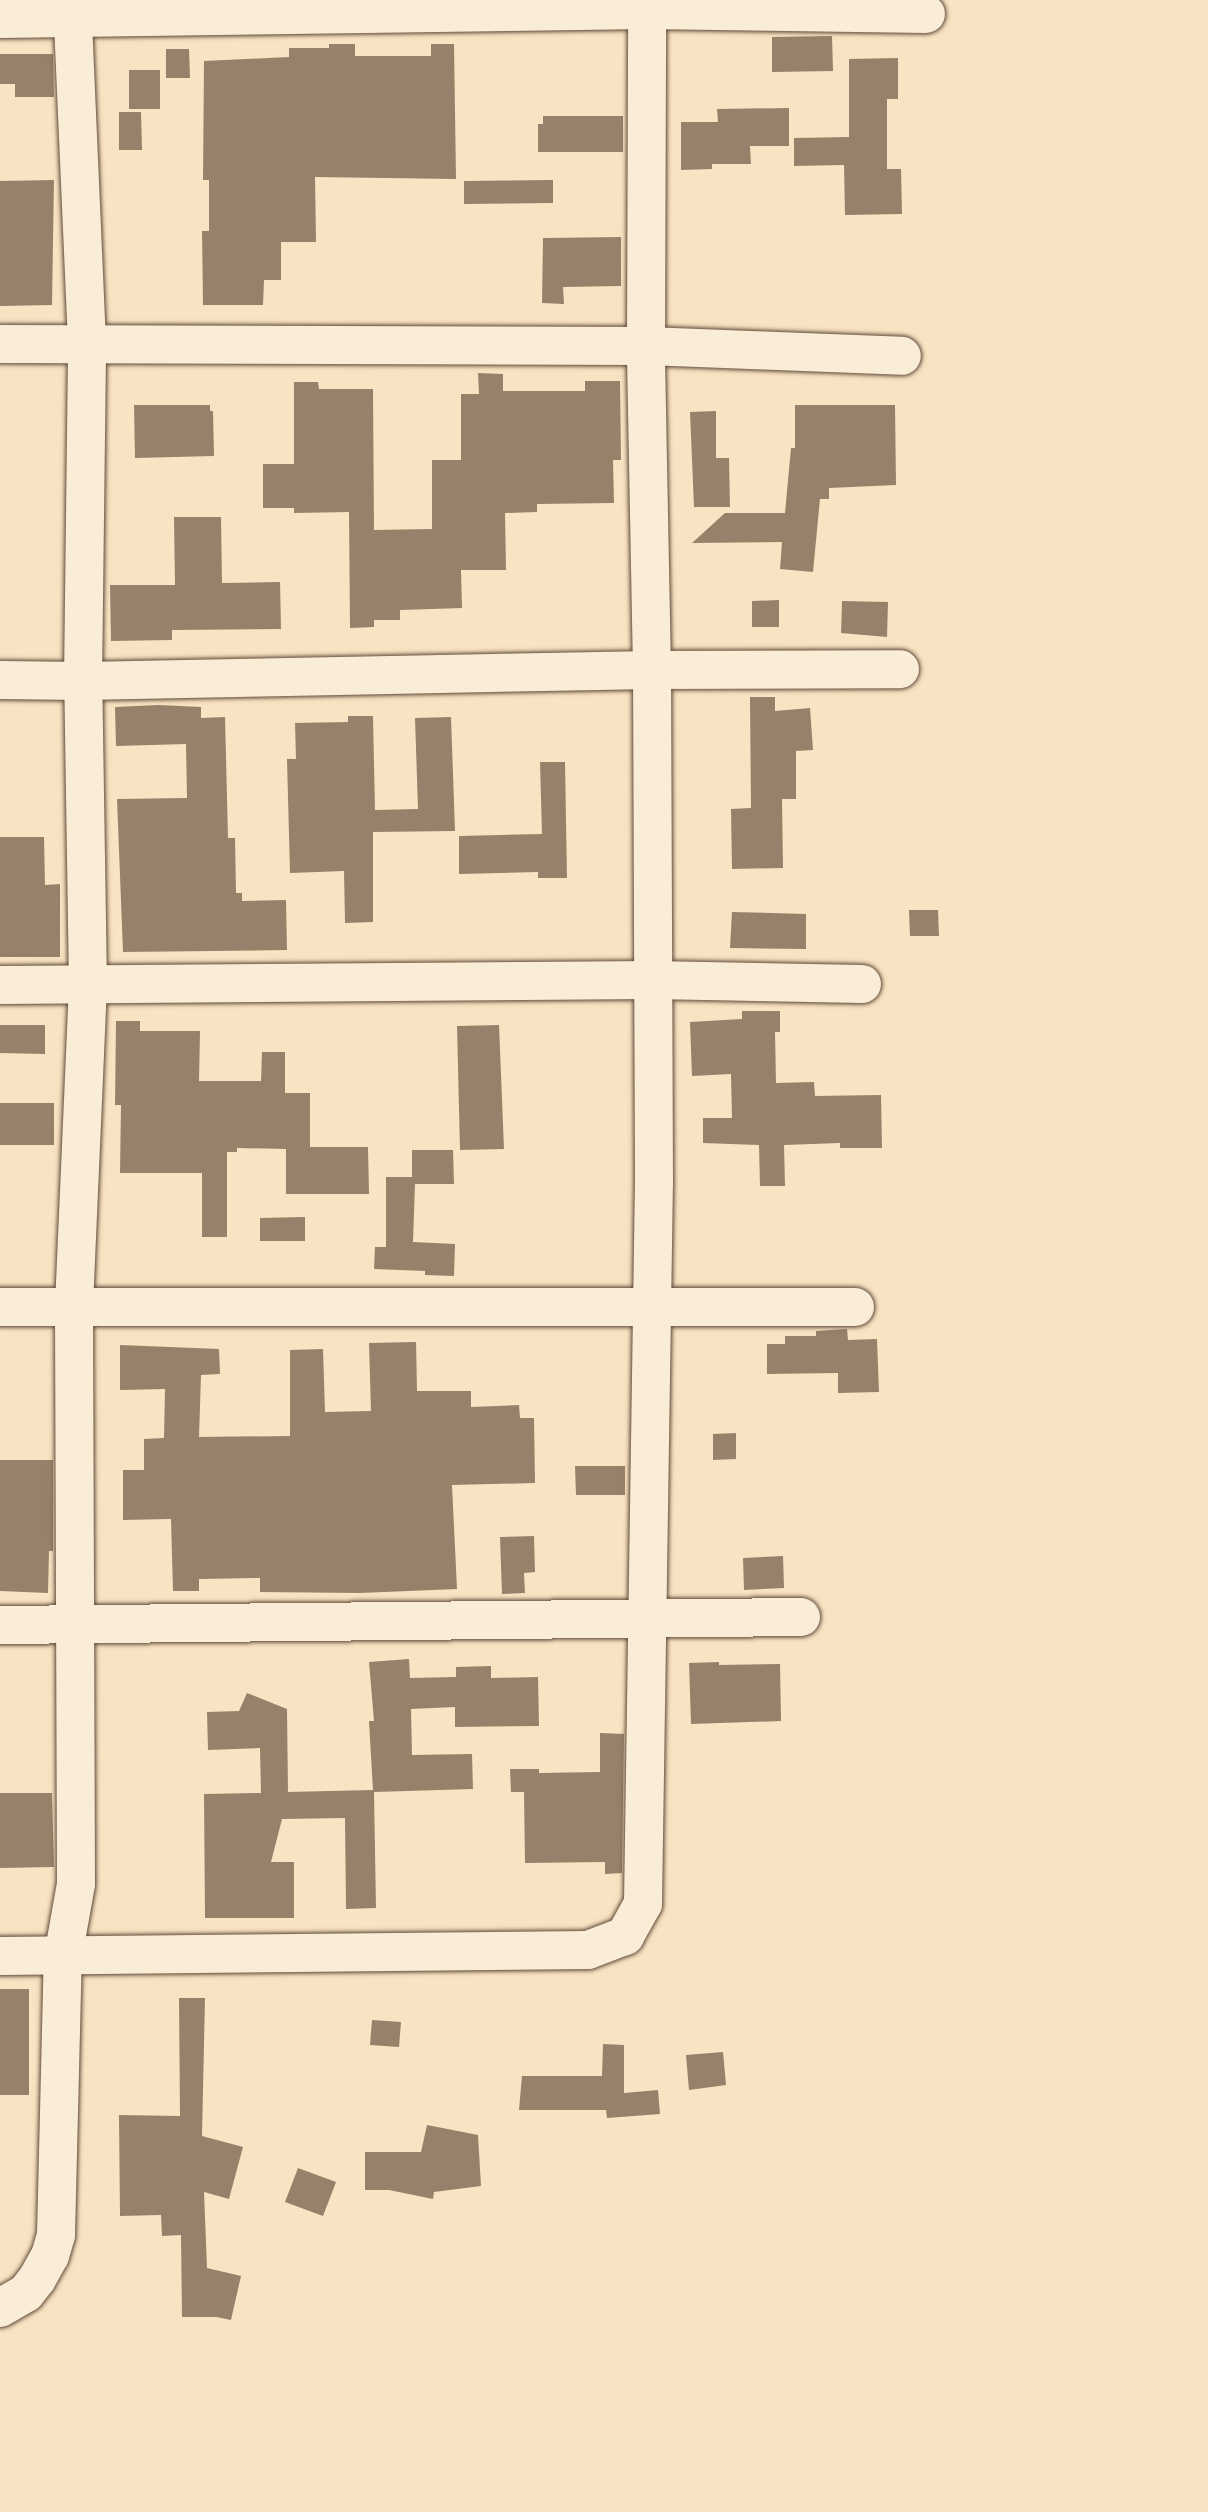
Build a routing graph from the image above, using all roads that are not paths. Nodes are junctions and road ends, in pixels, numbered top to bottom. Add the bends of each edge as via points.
1 (647, 5) edge
2 (926, 14) dead end
3 (0, 19) edge
4 (73, 19) junction
5 (87, 343) junction
6 (0, 344) edge
7 (646, 346) junction
8 (902, 356) dead end
9 (900, 669) dead end
10 (652, 670) junction
11 (0, 680) edge
12 (83, 681) junction
13 (652, 980) junction
14 (862, 984) dead end
15 (0, 985) edge
16 (88, 985) junction
17 (74, 1306) junction
18 (0, 1307) edge
19 (651, 1307) junction
20 (855, 1307) dead end
21 (801, 1617) dead end
22 (647, 1619) junction
23 (0, 1625) edge
24 (74, 1625) junction
25 (0, 1956) edge
26 (63, 1957) junction
27 (0, 2308) edge

1 - 2 street
1 - 4 street
1 - 7 street
3 - 4 street
4 - 5 street
5 - 6 street
5 - 7 street
5 - 12 street
7 - 8 street
7 - 10 street
9 - 10 street
10 - 12 street
10 - 13 street
11 - 12 street
12 - 16 street
13 - 14 street
13 - 16 street
13 - 19 street
15 - 16 street
16 - 17 street
17 - 18 street
17 - 19 street
17 - 24 street
19 - 20 street
19 - 22 street
21 - 22 street
22 - 24 street
22 - 26 street via 643,1904 625,1936 588,1950
23 - 24 street
24 - 26 street via 76,1884
25 - 26 street
26 - 27 street via 56,2235 37,2279 26,2293

